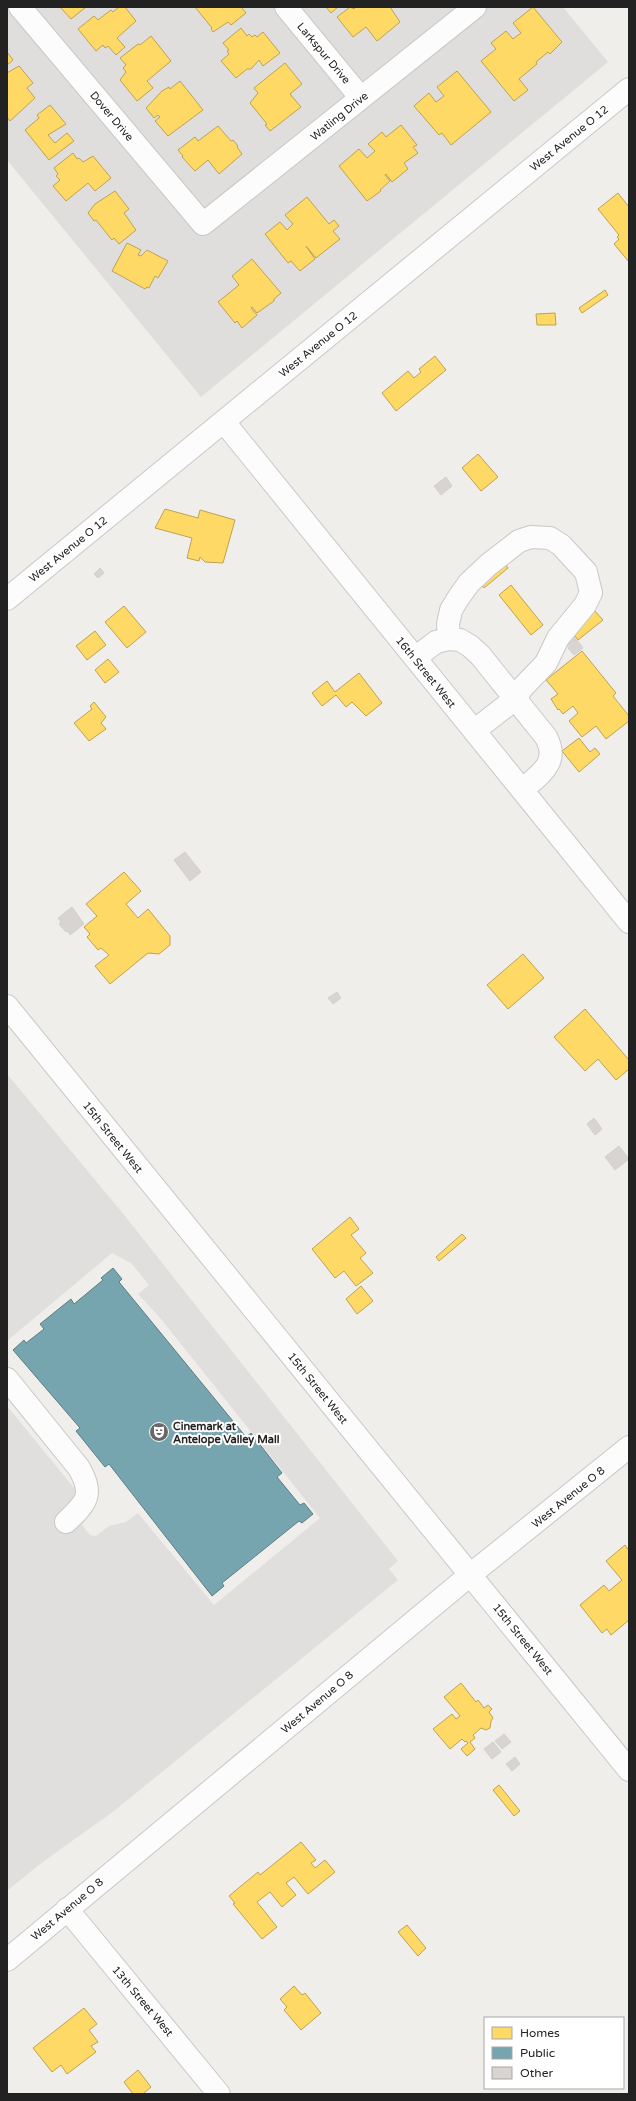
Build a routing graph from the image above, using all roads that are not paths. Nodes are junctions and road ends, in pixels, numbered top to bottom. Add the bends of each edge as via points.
1 (20, 7) edge
2 (286, 7) edge
3 (475, 7) edge
4 (629, 89) edge
5 (361, 98) junction
6 (203, 224) joint
7 (224, 422) junction
8 (7, 599) edge
9 (449, 639) junction
10 (415, 658) junction
11 (515, 699) junction
12 (474, 731) junction
13 (522, 790) junction
14 (629, 922) edge
15 (7, 1006) edge
16 (7, 1380) edge
17 (629, 1447) edge
18 (66, 1522) dead end
19 (470, 1575) junction
20 (629, 1770) edge
21 (66, 1909) junction
22 (7, 1960) edge
23 (220, 2094) edge

1 - 6 street, Dover Drive
2 - 5 street, Larkspur Drive
3 - 5 street, Watling Drive
4 - 7 street, West Avenue O 12
5 - 6 street, Watling Drive
7 - 8 street, West Avenue O 12
7 - 10 street, 16th Street West
9 - 10 street via 436,642
9 - 11 street via 460,640 480,655
9 - 11 street via 448,624 451,610 469,583 501,553 513,544 531,538 550,538 561,545 586,572 591,593 585,605 558,638 546,663
10 - 12 street, 16th Street West
11 - 12 street
11 - 13 street via 551,747 548,766
12 - 13 street, 16th Street West
13 - 14 street, 16th Street West
15 - 19 street, 15th Street West
16 - 18 street via 79,1468 88,1484 88,1492 81,1508
17 - 19 street, West Avenue O 8
19 - 20 street, 15th Street West
19 - 21 street, West Avenue O 8
21 - 22 street, West Avenue O 8
21 - 23 street, 13th Street West

